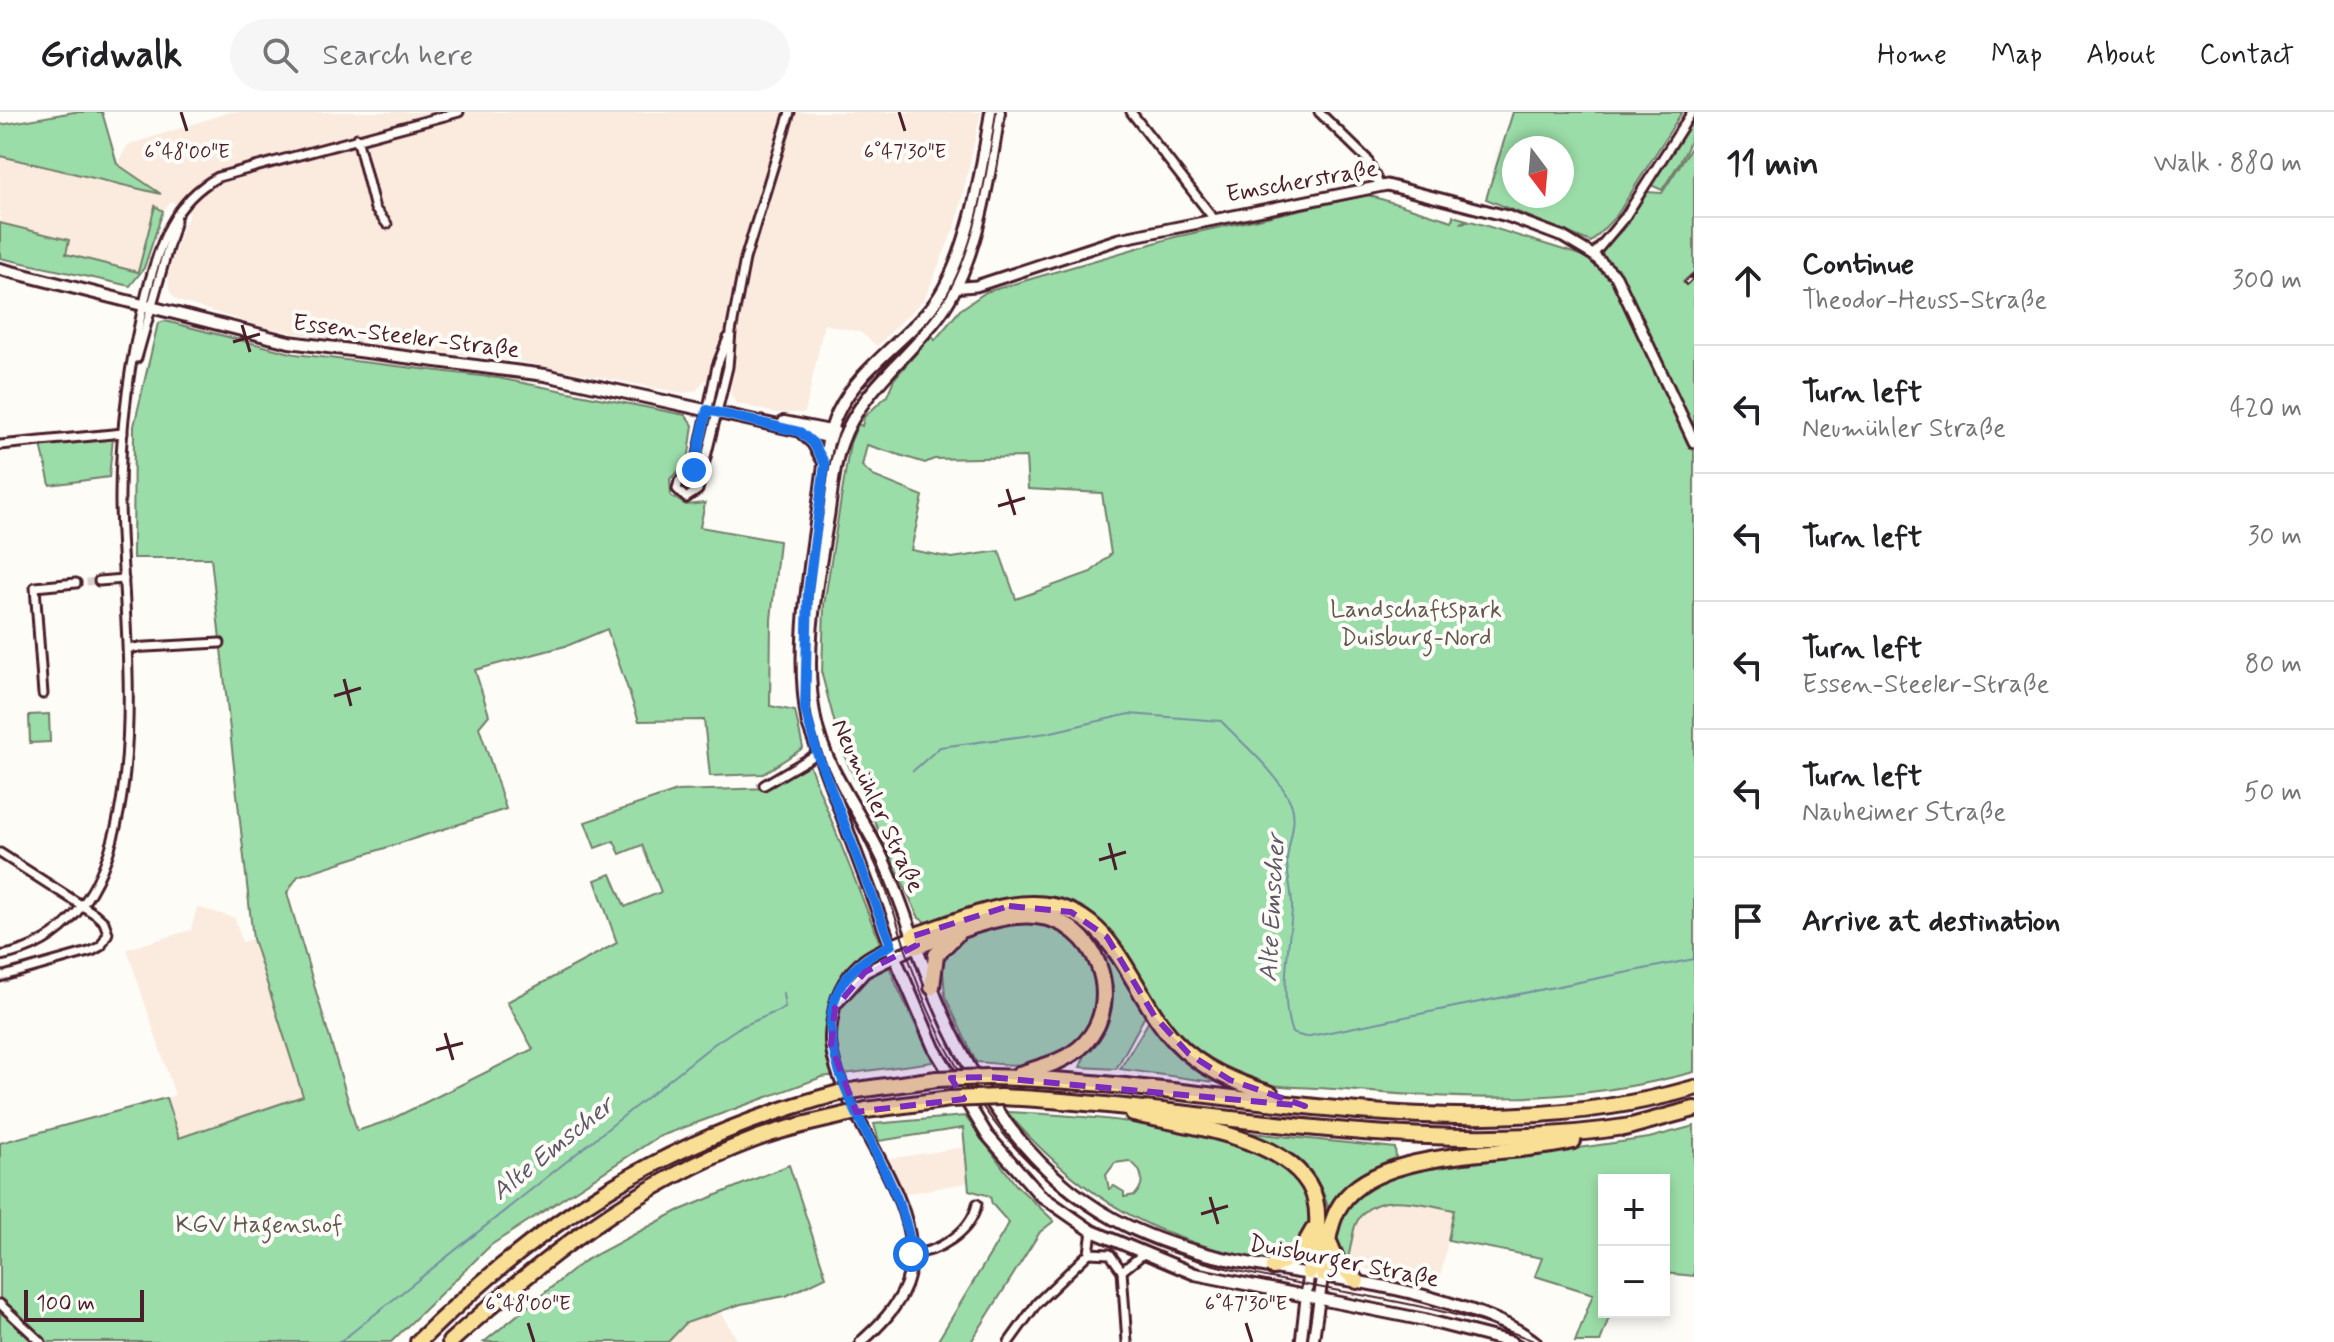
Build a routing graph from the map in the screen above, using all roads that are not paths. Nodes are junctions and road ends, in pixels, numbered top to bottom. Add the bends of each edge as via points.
1 (459, 112) edge
2 (790, 112) edge
3 (991, 112) edge
4 (999, 112) edge
5 (1131, 112) edge
6 (1319, 112) edge
7 (1692, 112) edge
8 (357, 138) junction
9 (1379, 184) junction
10 (1214, 219) junction
11 (387, 224) dead end
12 (1593, 255) junction
13 (0, 269) edge
14 (950, 288) junction
15 (149, 305) junction
16 (839, 409) junction
17 (712, 412) junction
18 (802, 428) junction
19 (123, 433) junction
20 (830, 434) junction
21 (843, 437) junction
22 (1694, 442) edge
23 (0, 445) edge
24 (825, 464) junction
25 (691, 474) junction
26 (699, 483) junction
27 (124, 579) junction
28 (99, 581) tunnel mouth
29 (76, 583) tunnel mouth
30 (220, 643) dead end
31 (128, 648) junction
32 (43, 694) dead end
33 (821, 752) junction
34 (764, 785) dead end
35 (0, 853) edge
36 (82, 906) junction
37 (959, 932) junction
38 (915, 941) junction
39 (893, 950) junction
40 (0, 956) edge
41 (0, 977) edge
42 (932, 987) junction
43 (1007, 1077) junction
44 (1694, 1088) edge
45 (1305, 1106) junction
46 (1114, 1107) junction
47 (1694, 1109) edge
48 (1631, 1126) junction
49 (1025, 1149) joint
50 (1014, 1167) joint
51 (977, 1204) dead end
52 (1317, 1223) junction
53 (1092, 1231) junction
54 (1329, 1238) junction
55 (1089, 1253) junction
56 (911, 1254) junction
57 (1142, 1255) junction
58 (1273, 1267) junction
59 (1122, 1271) junction
60 (1316, 1273) junction
61 (1357, 1281) junction
62 (1305, 1299) junction
63 (1318, 1301) junction
64 (0, 1304) edge
65 (41, 1342) edge
66 (418, 1342) edge
67 (450, 1342) edge
68 (861, 1342) edge
69 (1009, 1342) edge
70 (1127, 1342) edge
71 (1301, 1342) edge
72 (1313, 1342) edge
73 (1511, 1342) edge
74 (1535, 1342) edge

1 - 8 street
2 - 17 street via 745,259 728,367
3 - 14 main road, Neumühler Straße via 983,164
4 - 14 main road, Neumühler Straße via 991,167
5 - 10 street
6 - 9 street via 1367,159
7 - 12 street via 1625,217
8 - 11 street via 375,209
8 - 15 street via 218,177 194,192 178,214
9 - 10 street, Emscherstraße
9 - 12 street, Emscherstraße via 1507,216 1563,237
10 - 14 street, Emscherstraße via 1119,239
12 - 22 street, Emscherstraße via 1616,276
13 - 15 main road, Essen-Steeler-Straße
14 - 16 main road, Neumühler Straße via 860,380
14 - 21 main road, Neumühler Straße via 926,332
15 - 17 main road, Essen-Steeler-Straße via 320,348 545,375
15 - 19 street
16 - 18 main road
16 - 20 main road, Neumühler Straße
17 - 18 main road, Essen-Steeler-Straße
17 - 25 street
17 - 26 street
18 - 20 main road, Essen-Steeler-Straße
18 - 24 main road
19 - 23 street
19 - 27 street
20 - 21 main road, Essen-Steeler-Straße
20 - 24 main road, Neumühler Straße
21 - 33 main road, Neumühler Straße via 815,593 811,648
24 - 33 main road, Neumühler Straße via 804,647 805,709
25 - 26 street
25 - 26 street via 679,481 680,495 693,495
27 - 28 street
27 - 31 street
29 - 32 street via 35,587
30 - 31 street
31 - 36 street via 129,729 122,796 102,872
33 - 34 street
33 - 38 main road, Neumühler Straße via 885,863
33 - 39 main road, Neumühler Straße
35 - 36 street
36 - 40 street via 48,936
36 - 41 street via 106,926 107,939 101,946
37 - 38 highway
37 - 42 highway via 936,955
37 - 43 highway via 1016,917 1056,921 1085,941 1103,974 1103,1008 1085,1043 1053,1064
38 - 39 street
38 - 42 main road, Neumühler Straße
38 - 45 highway via 1009,906 1033,904 1071,912 1107,937 1162,1027 1189,1054 1230,1080
39 - 50 main road, Neumühler Straße via 934,1048 987,1135
39 - 56 street via 862,961 839,990 830,1034 833,1057 899,1204
42 - 49 main road, Neumühler Straße via 957,1044 1002,1121
43 - 45 highway via 1126,1084
43 - 66 highway, bridge via 937,1079 839,1093 718,1131 608,1188 503,1265
44 - 45 highway via 1617,1107 1538,1116 1436,1117
46 - 48 highway via 1431,1138 1522,1138
46 - 52 highway via 1217,1132 1275,1154 1304,1176 1315,1199
46 - 67 highway, bridge via 1001,1097 950,1099 866,1110 755,1139 652,1186 567,1242
47 - 48 highway
48 - 54 highway via 1548,1147 1386,1171 1350,1192 1339,1206
49 - 58 main road, Duisburger Straße via 1081,1197 1141,1233 1197,1252
50 - 53 main road, Duisburger Straße via 1057,1209
51 - 56 street via 946,1244
52 - 58 highway via 1301,1251
52 - 60 highway
53 - 55 street
53 - 57 main road, Duisburger Straße
54 - 60 highway
54 - 61 highway via 1338,1263
55 - 59 street via 1110,1254
55 - 69 street via 1030,1311
56 - 68 street via 899,1299
57 - 59 street
57 - 62 main road, Duisburger Straße via 1195,1274
58 - 60 main road, Duisburger Straße
59 - 70 street
60 - 61 main road, Duisburger Straße
60 - 62 street
60 - 63 street
61 - 74 main road, Duisburger Straße via 1471,1311
62 - 63 main road, Duisburger Straße
62 - 71 street
63 - 72 street
63 - 73 main road, Duisburger Straße
64 - 65 street

